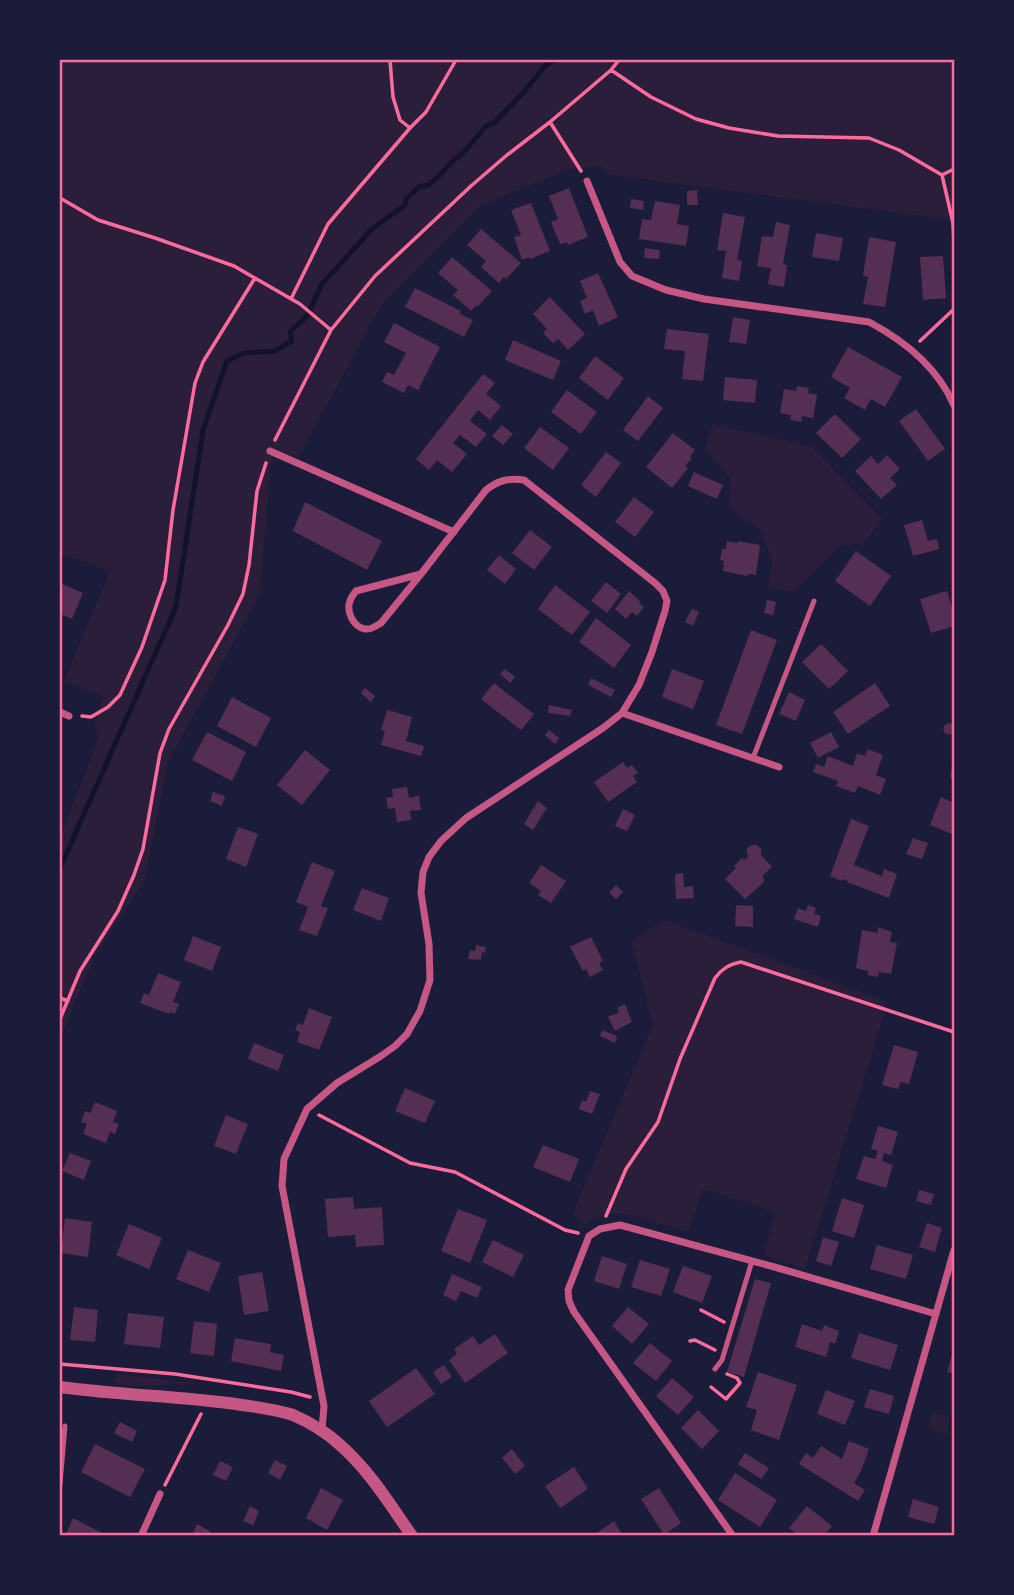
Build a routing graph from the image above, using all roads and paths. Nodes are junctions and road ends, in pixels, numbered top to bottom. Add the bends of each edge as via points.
1 (390, 60) edge
2 (456, 60) edge
3 (619, 60) edge
4 (611, 70) junction
5 (551, 122) junction
6 (410, 128) junction
7 (954, 169) edge
8 (942, 175) junction
9 (587, 181) joint
10 (60, 198) edge
11 (954, 243) edge
12 (255, 278) junction
13 (290, 299) junction
14 (954, 309) edge
15 (331, 330) junction
16 (912, 349) junction
17 (954, 405) edge
18 (270, 451) junction
19 (454, 532) junction
20 (421, 574) junction
21 (814, 601) dead end
22 (60, 712) edge
23 (622, 713) junction
24 (69, 716) joint
25 (753, 758) junction
26 (779, 767) dead end
27 (60, 998) edge
28 (68, 1000) junction
29 (60, 1019) edge
30 (954, 1032) edge
31 (307, 1109) junction
32 (600, 1229) junction
33 (589, 1236) junction
34 (954, 1250) edge
35 (752, 1261) junction
36 (701, 1310) dead end
37 (936, 1314) junction
38 (732, 1326) junction
39 (690, 1340) dead end
40 (701, 1343) dead end
41 (60, 1364) edge
42 (715, 1369) joint
43 (60, 1387) edge
44 (711, 1387) dead end
45 (310, 1397) dead end
46 (191, 1411) dead end
47 (65, 1426) dead end
48 (321, 1430) junction
49 (60, 1484) edge
50 (160, 1494) joint
51 (141, 1535) edge
52 (412, 1535) edge
53 (733, 1535) edge
54 (873, 1535) edge

1 - 6 path via 393,97 400,120
2 - 6 path via 426,112
3 - 4 path
4 - 5 path
4 - 8 path via 651,97 696,118 778,136 869,138
5 - 9 path
5 - 15 path via 507,155 375,276
6 - 13 path via 328,224
7 - 8 path
8 - 11 path
9 - 16 street via 620,262 632,276 704,299 869,322
10 - 12 path via 99,220
12 - 13 path
12 - 24 path via 195,383 165,580 142,646 120,695 108,707 91,716
13 - 15 path
14 - 16 path
15 - 18 path
16 - 17 street
18 - 19 street
18 - 28 path via 257,491 243,594 169,729 134,876 118,911 79,971
19 - 20 street
19 - 23 street via 486,490 499,481 524,480 663,591 667,601 653,648
20 - 20 street via 356,591 349,602 352,619 365,629 381,623
21 - 25 lane
22 - 24 street
23 - 25 street
23 - 31 street via 466,818 441,841 423,872 421,892 431,972 420,1012 395,1046 337,1083
25 - 26 street
27 - 28 path
28 - 29 path
30 - 32 path via 741,962 731,964 715,978 657,1122 625,1169
31 - 33 path via 410,1163 455,1172 565,1230
31 - 48 street via 284,1159 282,1186 324,1406
32 - 33 street
32 - 35 street via 620,1224
33 - 53 street via 568,1290 574,1312
34 - 37 street
35 - 37 street
35 - 38 lane
36 - 38 path
37 - 54 street
38 - 42 lane
39 - 40 path
41 - 45 path via 176,1374
42 - 44 path via 740,1383 726,1399
43 - 48 street via 256,1407 293,1415
46 - 50 path via 203,1412
47 - 49 lane
48 - 52 street via 361,1465
50 - 51 street

